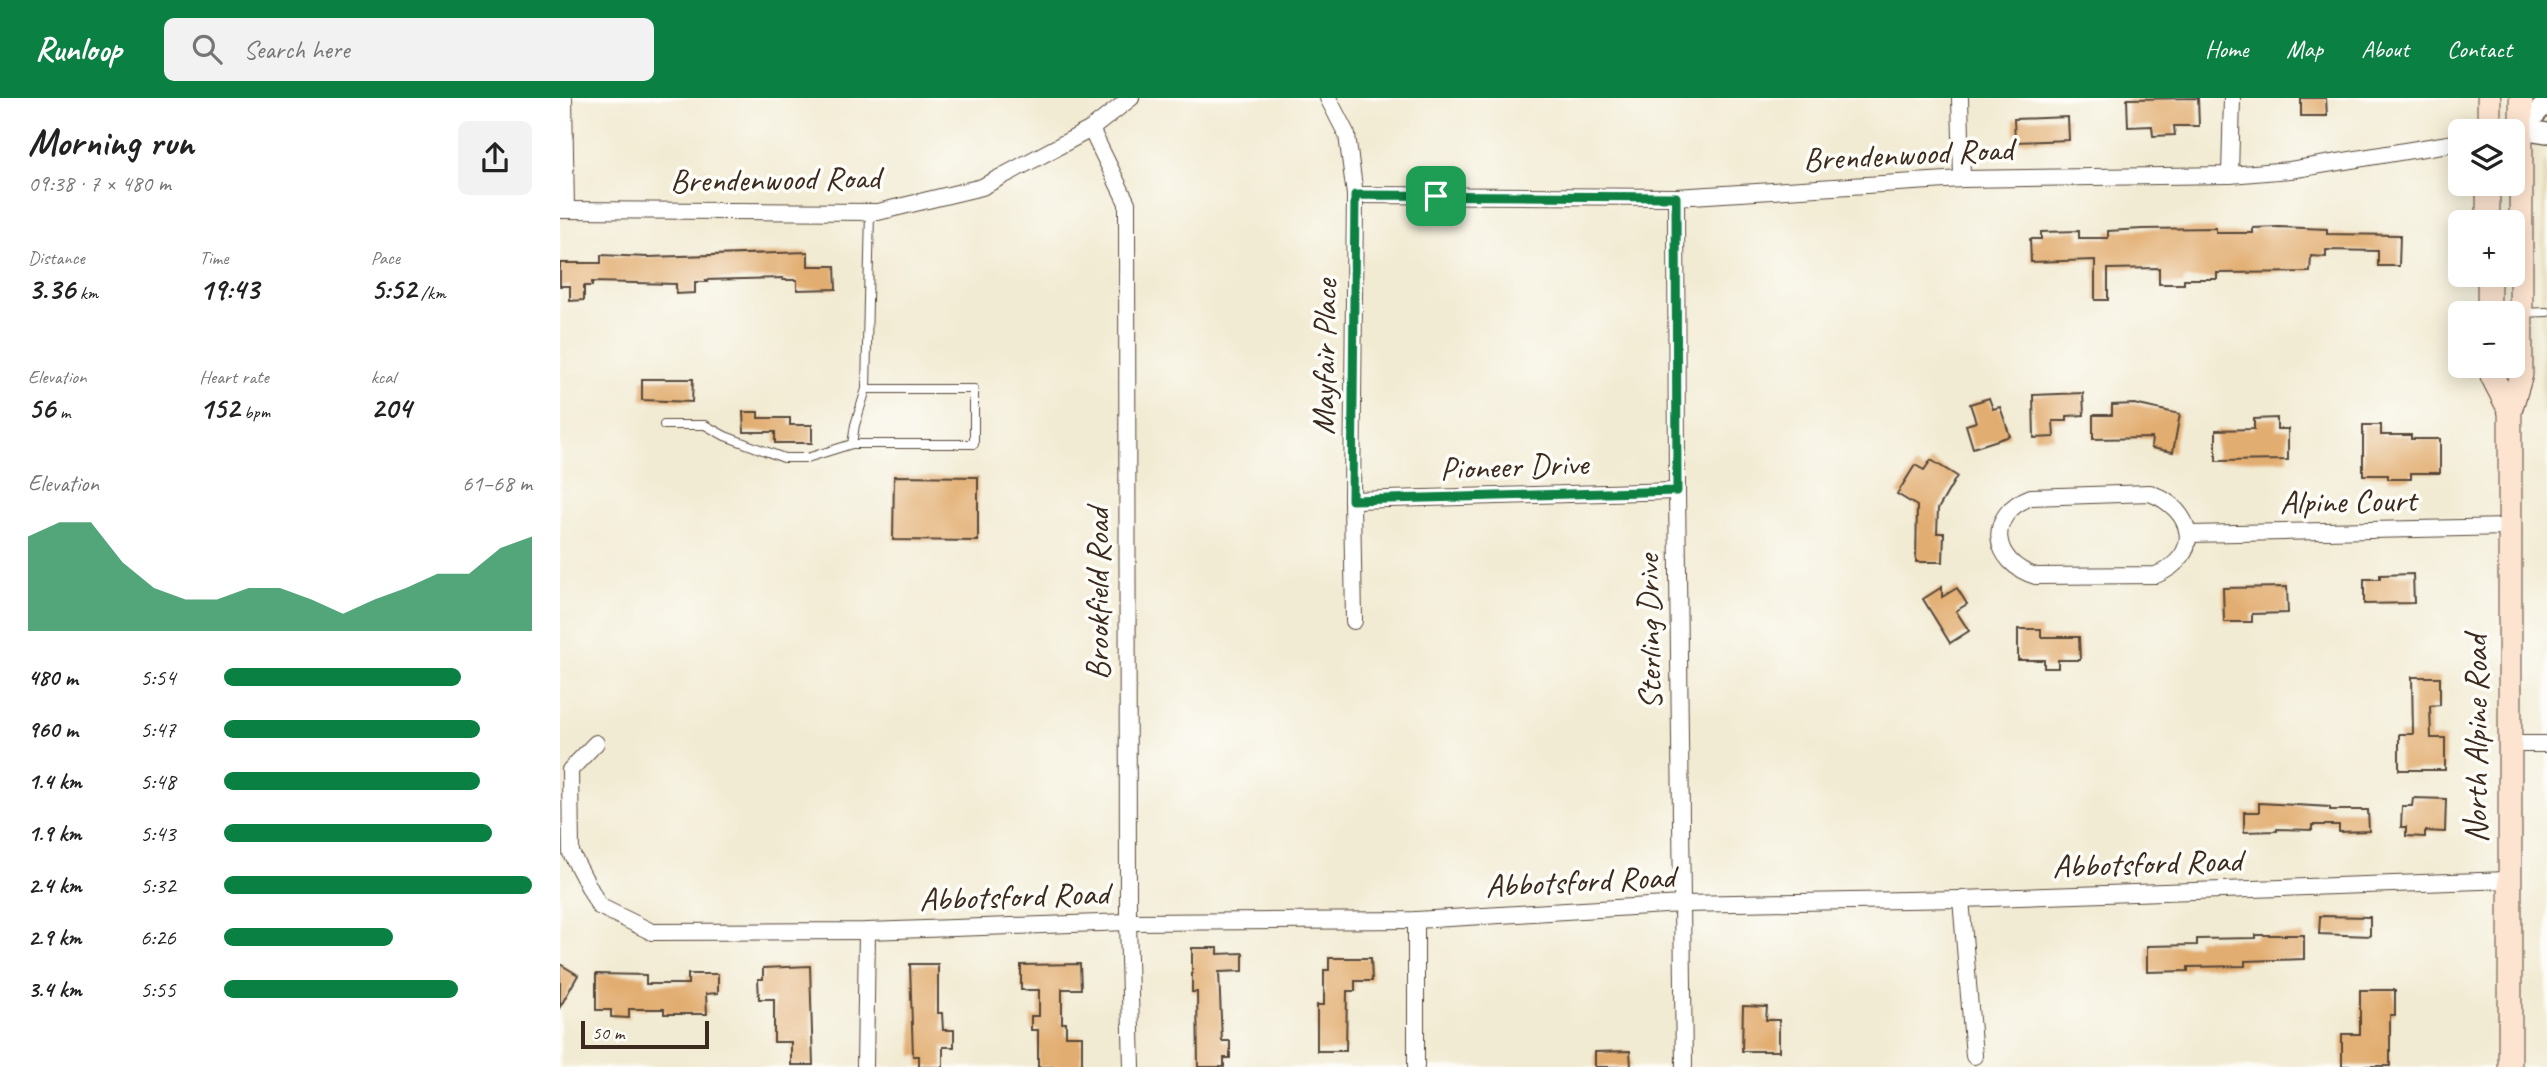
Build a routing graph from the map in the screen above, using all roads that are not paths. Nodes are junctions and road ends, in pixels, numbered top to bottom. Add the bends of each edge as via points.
1 (564, 98) edge
2 (1131, 98) edge
3 (1328, 98) edge
4 (1960, 98) edge
5 (2489, 98) edge
6 (2521, 98) edge
7 (2231, 99) edge
8 (2547, 102) edge
9 (2489, 119) edge
10 (2518, 119) edge
11 (2525, 123) edge
12 (1091, 129) junction
13 (2525, 131) edge
14 (2547, 133) edge
15 (2448, 144) edge
16 (2230, 175) junction
17 (1962, 180) junction
18 (1355, 195) junction
19 (2519, 196) edge
20 (1676, 197) junction
21 (563, 210) edge
22 (870, 212) junction
23 (2522, 301) edge
24 (2547, 312) edge
25 (2525, 313) edge
26 (2494, 378) edge
27 (2520, 378) edge
28 (866, 389) junction
29 (2510, 411) junction
30 (664, 425) dead end
31 (852, 444) junction
32 (1677, 491) junction
33 (1352, 500) junction
34 (2509, 527) junction
35 (2189, 534) junction
36 (1354, 621) dead end
37 (596, 743) dead end
38 (2509, 744) junction
39 (2547, 744) edge
40 (2509, 880) junction
41 (1961, 899) junction
42 (1682, 904) junction
43 (1416, 920) junction
44 (1128, 922) junction
45 (867, 931) junction
46 (1974, 1056) dead end
47 (864, 1067) edge
48 (1132, 1067) edge
49 (1416, 1067) edge
50 (1684, 1067) edge
51 (2510, 1067) edge

1 - 21 street
2 - 12 street, Brendenwood Road
3 - 18 street, Mayfair Place via 1347,135
4 - 17 street
5 - 9 main road
6 - 10 main road, North Alpine Road
7 - 16 street
8 - 11 street
12 - 22 street, Brendenwood Road via 982,187
12 - 44 street, Brookfield Road via 1127,203
13 - 14 street
15 - 16 street, Brendenwood Road via 2290,170
16 - 17 street, Brendenwood Road
17 - 20 street, Brendenwood Road
18 - 20 street, Brendenwood Road
18 - 33 street, Mayfair Place
19 - 23 main road, North Alpine Road
20 - 32 street, Sterling Drive
21 - 22 street, Brendenwood Road
22 - 28 lane
24 - 25 lane
26 - 29 main road, North Alpine Road
27 - 29 main road, North Alpine Road
28 - 31 lane
28 - 31 lane via 974,389 974,444
29 - 34 main road, North Alpine Road
30 - 31 lane via 705,425 784,457 807,458
32 - 33 street, Pioneer Drive
32 - 42 street, Sterling Drive
33 - 36 street, Mayfair Place
34 - 35 street, Alpine Court
34 - 38 main road, North Alpine Road
35 - 35 street via 2172,505 2150,494 2031,497 2009,508 2000,528 2006,558 2022,572 2036,576 2156,575 2179,560
37 - 45 street, Abbotsford Road via 570,770 571,853 599,906 653,932
38 - 39 street
38 - 40 main road, North Alpine Road
40 - 41 street, Abbotsford Road
40 - 51 main road, North Alpine Road
41 - 42 street, Abbotsford Road
41 - 46 street
42 - 43 street, Abbotsford Road
42 - 50 street, Sterling Drive
43 - 44 street, Abbotsford Road
43 - 49 street
44 - 45 street, Abbotsford Road
44 - 48 street, Brookfield Road
45 - 47 street

